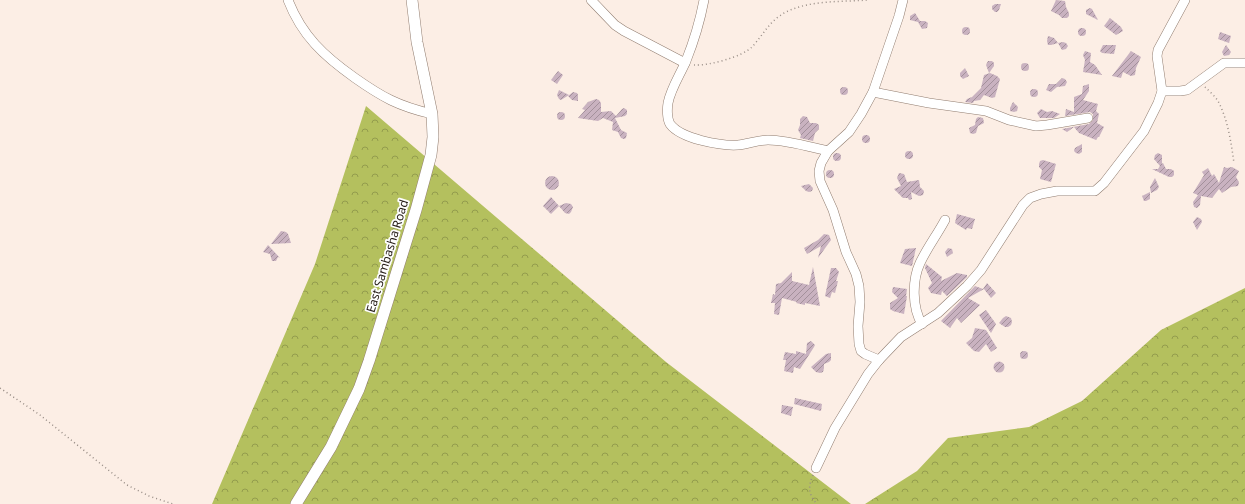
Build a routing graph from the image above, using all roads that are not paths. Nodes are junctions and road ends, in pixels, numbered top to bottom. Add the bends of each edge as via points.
1 (288, 0) edge
2 (412, 0) edge
3 (591, 0) edge
4 (704, 0) edge
5 (903, 0) edge
6 (1185, 0) edge
7 (685, 63) junction
8 (1245, 63) edge
9 (1162, 91) junction
10 (873, 92) junction
11 (432, 114) junction
12 (1088, 118) dead end
13 (828, 151) junction
14 (945, 220) dead end
15 (922, 324) junction
16 (879, 360) junction
17 (816, 468) road end
18 (296, 504) edge

1 - 11 street via 295,18 308,37 334,63 390,101 409,109
2 - 11 street, East Sambasha Road via 417,42
3 - 7 street via 615,25
4 - 7 street via 699,26
5 - 10 street
6 - 9 street via 1156,56
7 - 13 street via 668,103 667,114 670,123 677,130 701,141 721,145 769,140
8 - 9 street via 1224,63 1187,90
9 - 15 street via 1144,131 1099,189 1057,191 1030,198 967,286
10 - 12 street via 986,111 1009,120 1036,126
10 - 13 street via 849,132
11 - 18 street, East Sambasha Road via 431,155 369,361 359,389 331,447
13 - 16 street via 821,163 820,181 833,210 859,286 859,344 861,351
14 - 15 street via 917,272 915,309
15 - 16 street via 901,337
16 - 17 street via 835,428

